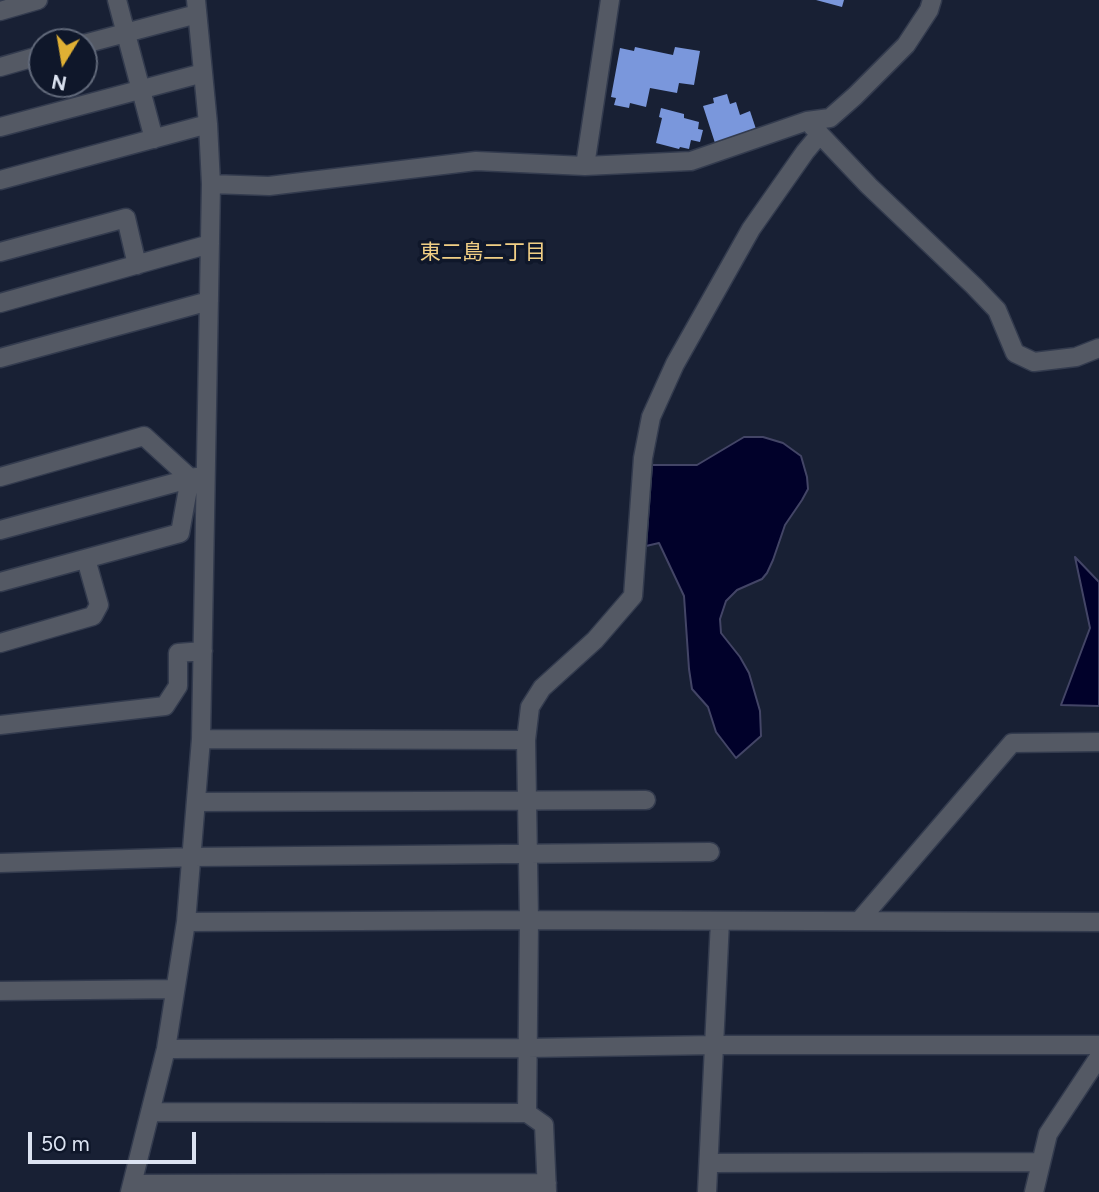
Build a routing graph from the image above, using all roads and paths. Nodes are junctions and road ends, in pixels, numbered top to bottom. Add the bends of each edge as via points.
1 (38, 0) edge
2 (117, 0) edge
3 (610, 0) edge
4 (932, 0) edge
5 (196, 7) edge
6 (0, 11) edge
7 (126, 33) junction
8 (98, 40) edge
9 (28, 59) edge
10 (0, 67) edge
11 (203, 73) junction
12 (141, 89) junction
13 (807, 121) junction
14 (208, 124) junction
15 (0, 127) edge
16 (820, 134) junction
17 (153, 139) junction
18 (585, 166) junction
19 (0, 180) edge
20 (211, 184) junction
21 (211, 244) junction
22 (0, 252) edge
23 (137, 265) junction
24 (209, 301) junction
25 (0, 303) edge
26 (1099, 348) edge
27 (0, 358) edge
28 (198, 476) junction
29 (0, 477) edge
30 (0, 530) edge
31 (86, 559) junction
32 (0, 582) edge
33 (0, 643) edge
34 (203, 651) junction
35 (0, 725) edge
36 (201, 739) junction
37 (526, 740) junction
38 (1099, 742) edge
39 (527, 800) junction
40 (646, 800) dead end
41 (197, 802) junction
42 (710, 852) dead end
43 (528, 854) junction
44 (193, 857) junction
45 (0, 863) edge
46 (529, 920) junction
47 (720, 921) junction
48 (859, 921) junction
49 (186, 922) junction
50 (1099, 922) edge
51 (176, 989) junction
52 (0, 991) edge
53 (715, 1045) junction
54 (1099, 1045) edge
55 (528, 1048) junction
56 (166, 1049) junction
57 (1099, 1057) edge
58 (150, 1112) junction
59 (527, 1113) junction
60 (1041, 1162) junction
61 (709, 1163) junction
62 (547, 1187) edge
63 (131, 1188) edge
64 (707, 1192) edge
65 (1034, 1192) edge

1 - 6 street
2 - 7 street
3 - 18 street
4 - 13 street via 905,45 855,96 830,118
5 - 7 street
5 - 11 street
7 - 8 street
7 - 12 street
9 - 10 street
11 - 12 street
11 - 14 street
12 - 15 street
12 - 17 street
13 - 16 street
13 - 18 street via 691,162
14 - 17 street
14 - 20 street
16 - 26 street via 997,310 1016,353 1034,362 1076,357
16 - 37 street via 751,229 675,364 651,417 643,458 633,596 595,640 542,688 530,707
17 - 19 street
18 - 20 street via 476,161 269,186
20 - 21 street
21 - 23 street
21 - 24 street
22 - 23 street via 126,218
23 - 25 street
24 - 27 street
24 - 28 street
28 - 29 street via 144,436
28 - 30 street
28 - 31 street via 180,533
28 - 34 street
31 - 32 street
31 - 33 street via 99,605 93,616
34 - 35 street via 178,653 178,686 165,706
34 - 36 street
36 - 37 street
36 - 41 street
37 - 39 street
38 - 48 street via 1012,743
39 - 40 street
39 - 41 street
39 - 43 street
41 - 44 street
42 - 43 street
43 - 44 street
43 - 46 street
44 - 45 street
44 - 49 street
46 - 47 street
46 - 49 street
46 - 55 street
47 - 48 street
47 - 53 street
48 - 50 street
49 - 51 street
51 - 52 street
51 - 56 street
53 - 54 street
53 - 55 street
53 - 61 street
55 - 56 street
55 - 59 street
56 - 58 street
57 - 60 street via 1048,1134
58 - 59 street
58 - 63 street
59 - 62 street via 544,1125
60 - 61 street
60 - 65 street
61 - 64 street
62 - 63 street

